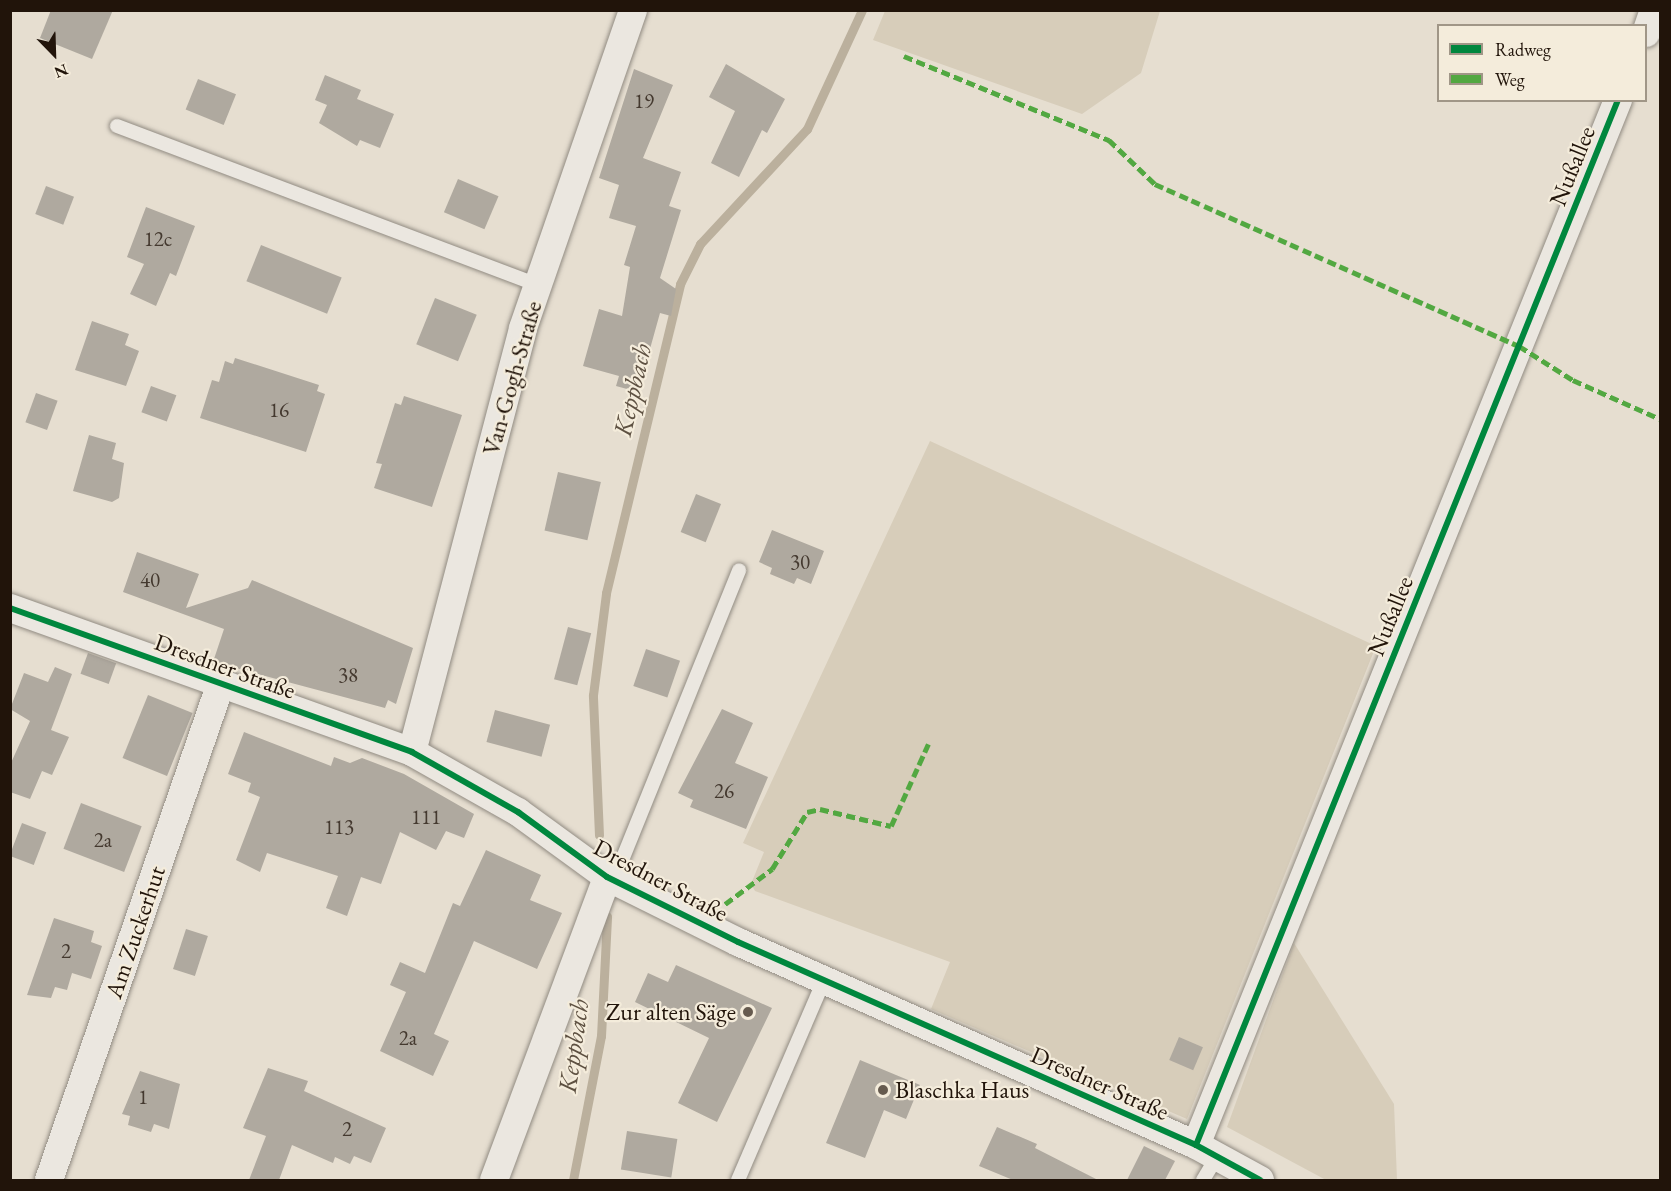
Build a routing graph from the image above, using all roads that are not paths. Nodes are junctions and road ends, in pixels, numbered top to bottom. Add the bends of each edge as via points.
1 (633, 10) edge
2 (1654, 10) edge
3 (1647, 30) edge
4 (1617, 102) edge
5 (117, 126) dead end
6 (538, 285) junction
7 (739, 570) dead end
8 (10, 608) edge
9 (221, 683) junction
10 (412, 752) junction
11 (611, 879) junction
12 (824, 980) junction
13 (1205, 1161) edge
14 (49, 1180) edge
15 (494, 1180) edge
16 (738, 1180) edge
17 (1260, 1180) edge

1 - 6 street, Van-Gogh-Straße
2 - 3 street
4 - 13 street, Nußallee
5 - 6 lane
6 - 10 street, Van-Gogh-Straße
7 - 11 lane
8 - 9 street, Dresdner Straße
9 - 10 street, Dresdner Straße
9 - 14 street, Am Zuckerhut
10 - 11 street, Dresdner Straße via 518,813
11 - 12 street, Dresdner Straße
11 - 15 street
12 - 13 street, Dresdner Straße
12 - 16 lane
13 - 17 street, Dresdner Straße

